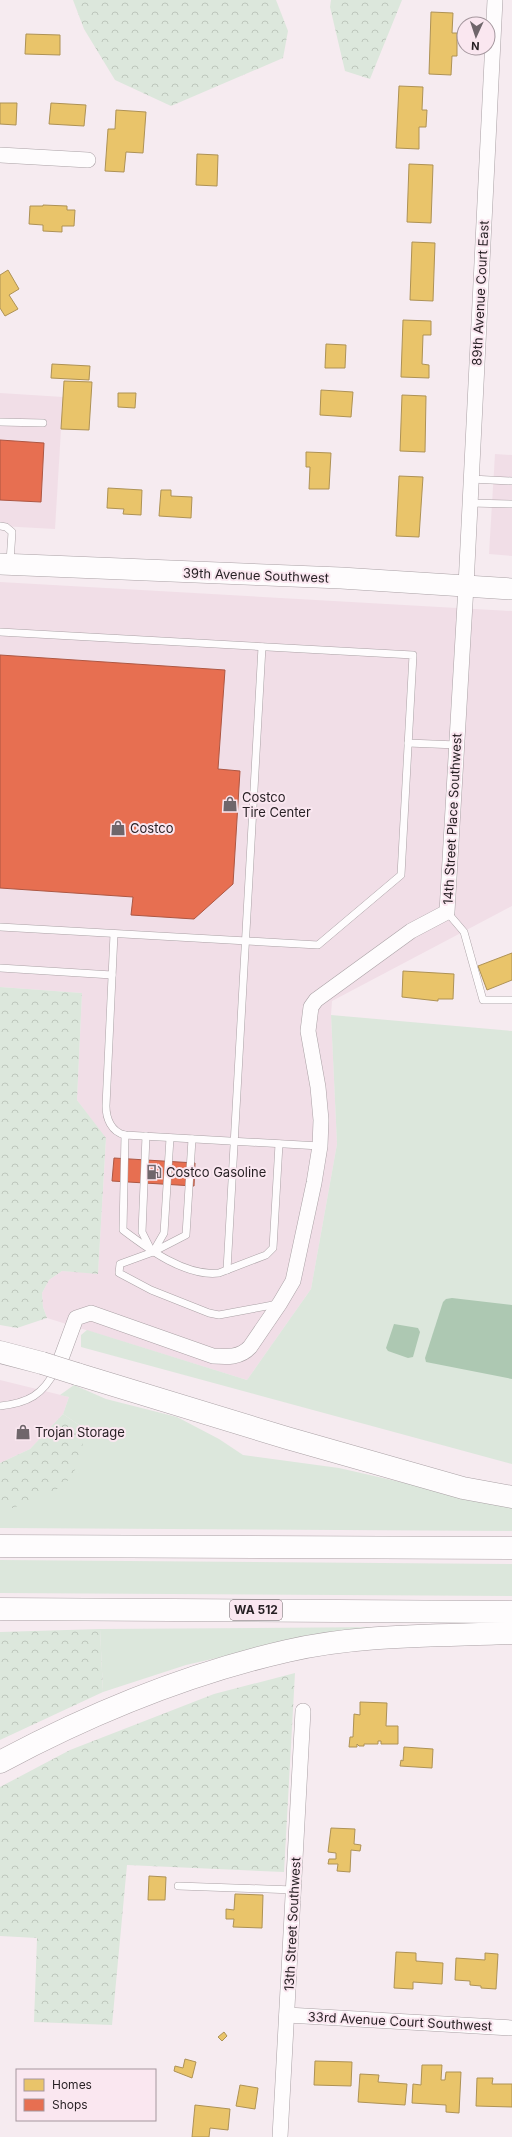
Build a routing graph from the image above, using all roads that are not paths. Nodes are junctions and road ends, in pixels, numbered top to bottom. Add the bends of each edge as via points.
1 (495, 0) edge
2 (0, 155) edge
3 (88, 160) dead end
4 (0, 422) edge
5 (43, 424) dead end
6 (471, 479) junction
7 (512, 481) edge
8 (470, 502) junction
9 (512, 504) edge
10 (0, 526) edge
11 (5, 564) edge
12 (466, 586) junction
13 (512, 588) edge
14 (0, 632) edge
15 (262, 647) junction
16 (408, 743) junction
17 (457, 746) junction
18 (447, 912) junction
19 (0, 927) edge
20 (114, 934) junction
21 (245, 941) junction
22 (0, 968) edge
23 (112, 975) junction
24 (512, 1000) edge
25 (125, 1135) junction
26 (146, 1136) junction
27 (170, 1138) junction
28 (192, 1139) junction
29 (234, 1142) junction
30 (279, 1144) junction
31 (320, 1146) junction
32 (152, 1252) junction
33 (227, 1270) junction
34 (280, 1303) junction
35 (0, 1352) edge
36 (62, 1356) joint
37 (0, 1406) edge
38 (512, 1497) edge
39 (0, 1546) edge
40 (512, 1548) edge
41 (0, 1609) edge
42 (512, 1612) edge
43 (512, 1633) edge
44 (303, 1712) dead end
45 (0, 1762) edge
46 (178, 1886) dead end
47 (294, 1890) junction
48 (287, 2015) junction
49 (512, 2028) edge
50 (280, 2137) edge

1 - 6 street, 89th Avenue Court East
2 - 3 street
4 - 5 lane
6 - 7 lane
6 - 8 street, 89th Avenue Court East
8 - 9 lane
8 - 12 street, 89th Avenue Court East
10 - 11 lane via 12,532
11 - 12 main road, 39th Avenue Southwest
12 - 13 main road, 39th Avenue Southwest
12 - 17 street, 14th Street Place Southwest
14 - 15 lane
15 - 16 lane via 413,655
15 - 21 lane
16 - 17 lane
16 - 21 lane via 401,875 318,945
17 - 18 street, 14th Street Place Southwest
18 - 24 lane via 464,932 483,1000
18 - 31 street, 14th Street Place Southwest via 411,931 316,1000 311,1007 308,1031 320,1104
19 - 20 lane
20 - 21 lane
20 - 23 lane
21 - 29 lane
22 - 23 lane
23 - 25 lane via 106,1114 116,1131
25 - 26 lane
25 - 32 lane via 122,1230
26 - 27 lane
26 - 32 lane via 142,1232
27 - 28 lane
27 - 32 lane via 164,1233
28 - 29 lane
28 - 32 lane via 186,1235
29 - 30 lane
29 - 33 lane
30 - 31 lane
30 - 33 lane via 273,1248 266,1255
31 - 34 street, 14th Street Place Southwest via 296,1269
32 - 33 lane via 185,1267 212,1274
32 - 34 lane via 120,1264 119,1274 151,1290 219,1315
34 - 36 street, 14th Street Place Southwest via 250,1347 234,1357 205,1354 91,1313 76,1318
35 - 38 highway, bridge via 462,1488
36 - 37 lane, 14th Street Place Southwest via 50,1382 38,1394 20,1403
39 - 40 highway
41 - 42 highway, WA 512
43 - 45 highway via 367,1638 287,1650 191,1677 80,1722
44 - 47 street, 13th Street Southwest
46 - 47 lane
47 - 48 street, 13th Street Southwest
48 - 49 street, 33rd Avenue Court Southwest
48 - 50 street, 13th Street Southwest

